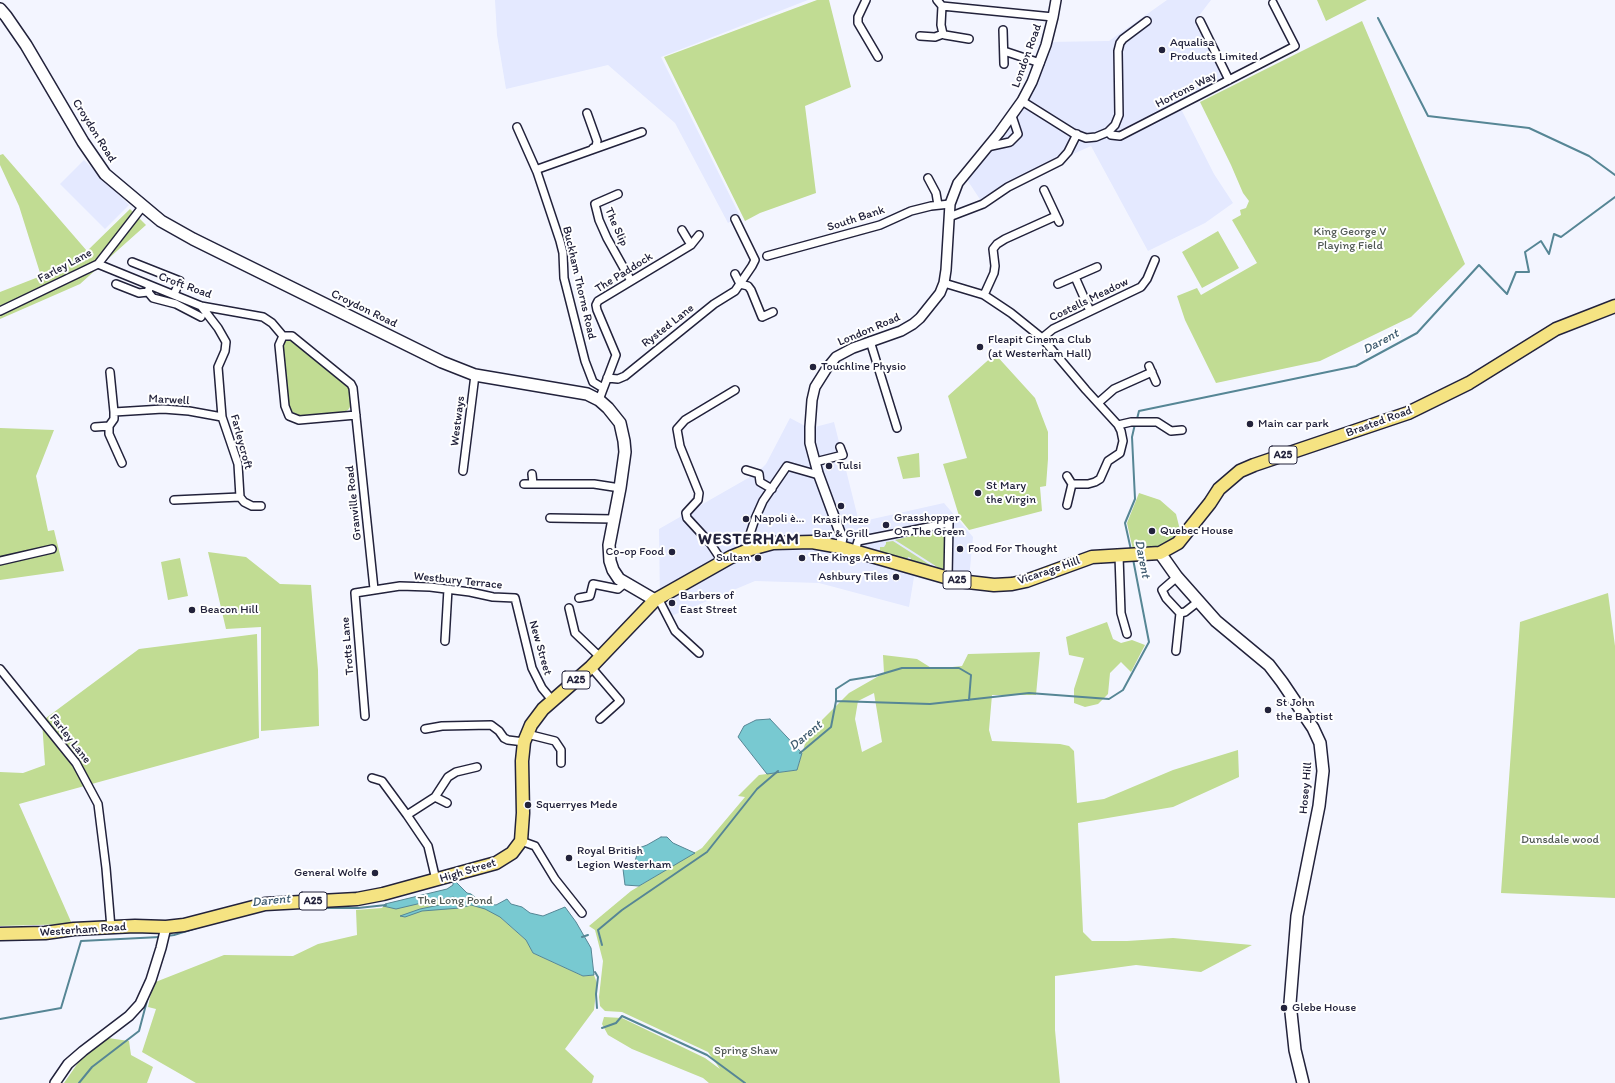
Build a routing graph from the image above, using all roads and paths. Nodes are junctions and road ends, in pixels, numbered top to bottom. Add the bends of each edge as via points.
1 (866, 0) edge
2 (937, 0) edge
3 (1056, 0) edge
4 (1273, 3) dead end
5 (942, 6) junction
6 (0, 9) edge
7 (1053, 17) junction
8 (1147, 21) dead end
9 (1200, 21) dead end
10 (1003, 30) dead end
11 (943, 34) junction
12 (920, 36) dead end
13 (969, 39) dead end
14 (1004, 52) junction
15 (878, 57) dead end
16 (1040, 63) junction
17 (1004, 64) dead end
18 (1229, 80) junction
19 (1022, 101) junction
20 (587, 113) dead end
21 (1012, 116) junction
22 (517, 127) dead end
23 (642, 132) dead end
24 (1108, 132) junction
25 (1077, 134) junction
26 (987, 147) junction
27 (593, 149) junction
28 (536, 172) junction
29 (928, 178) dead end
30 (1044, 190) dead end
31 (618, 194) dead end
32 (950, 204) junction
33 (938, 205) junction
34 (143, 206) junction
35 (949, 217) junction
36 (736, 219) dead end
37 (682, 230) dead end
38 (699, 235) dead end
39 (691, 245) junction
40 (767, 256) dead end
41 (1155, 260) dead end
42 (132, 262) dead end
43 (98, 264) junction
44 (1097, 267) dead end
45 (735, 274) dead end
46 (1075, 277) junction
47 (631, 281) junction
48 (944, 283) junction
49 (116, 284) dead end
50 (740, 284) junction
51 (1058, 284) dead end
52 (149, 289) junction
53 (174, 294) junction
54 (984, 295) junction
55 (201, 306) junction
56 (1615, 306) edge
57 (1090, 311) junction
58 (0, 312) edge
59 (773, 312) dead end
60 (201, 317) dead end
61 (283, 336) junction
62 (1042, 338) junction
63 (870, 341) junction
64 (110, 372) dead end
65 (475, 375) junction
66 (607, 378) junction
67 (1156, 382) dead end
68 (603, 388) junction
69 (735, 390) dead end
70 (599, 400) junction
71 (1098, 403) junction
72 (114, 412) junction
73 (356, 414) junction
74 (222, 417) junction
75 (1118, 425) junction
76 (109, 426) junction
77 (95, 427) dead end
78 (897, 428) dead end
79 (1182, 430) dead end
80 (840, 447) dead end
81 (815, 462) junction
82 (122, 463) dead end
83 (746, 470) dead end
84 (463, 471) dead end
85 (818, 473) junction
86 (532, 474) dead end
87 (1067, 476) dead end
88 (524, 484) dead end
89 (533, 484) junction
90 (1072, 484) junction
91 (620, 488) junction
92 (772, 489) junction
93 (240, 497) junction
94 (174, 500) dead end
95 (1067, 505) dead end
96 (261, 506) dead end
97 (550, 518) dead end
98 (614, 519) junction
99 (840, 547) junction
100 (753, 548) junction
101 (52, 549) dead end
102 (854, 551) junction
103 (1160, 553) junction
104 (1119, 556) junction
105 (0, 561) edge
106 (722, 561) junction
107 (1177, 577) junction
108 (948, 578) junction
109 (624, 583) junction
110 (374, 589) junction
111 (448, 589) junction
112 (515, 598) joint
113 (579, 598) dead end
114 (656, 599) junction
115 (1199, 601) junction
116 (569, 608) dead end
117 (1180, 612) junction
118 (1127, 634) dead end
119 (445, 641) dead end
120 (1176, 651) dead end
121 (700, 653) dead end
122 (600, 657) junction
123 (591, 667) junction
124 (0, 669) edge
125 (552, 700) junction
126 (365, 716) dead end
127 (600, 719) dead end
128 (426, 729) dead end
129 (526, 738) junction
130 (561, 763) dead end
131 (477, 768) dead end
132 (372, 778) dead end
133 (435, 797) junction
134 (447, 803) dead end
135 (407, 815) junction
136 (521, 841) junction
137 (436, 880) junction
138 (582, 913) dead end
139 (111, 928) junction
140 (165, 929) junction
141 (0, 934) edge
142 (55, 1083) edge
143 (1303, 1083) edge

1 - 15 street via 858,23
2 - 5 street
3 - 7 street, London Road
4 - 18 street, Hortons Way via 1296,46
5 - 7 street
5 - 11 street
6 - 34 main road, Croydon Road via 26,45 106,174
7 - 16 street, London Road
8 - 24 street via 1120,43 1119,115
9 - 18 street
10 - 14 street
11 - 12 street via 935,37
11 - 13 street
14 - 16 street
14 - 17 street
16 - 19 street, London Road
18 - 24 street, Hortons Way via 1120,136
19 - 21 street, London Road
19 - 25 street
20 - 27 street via 597,140
21 - 26 street, London Road
21 - 26 street via 1018,134 1010,142
22 - 28 street, Buckham Thorns Road
23 - 27 street
24 - 25 street, Hortons Way via 1086,138
25 - 35 street via 1060,161 1008,187 983,204
26 - 32 street, London Road via 958,184
27 - 28 street via 538,168
28 - 68 street, Buckham Thorns Road via 563,252 564,278 585,361 593,382
29 - 33 street via 936,193
30 - 54 street via 1057,219 1005,238 997,244 993,250 994,273
31 - 47 street, The Slip via 595,204 607,238
32 - 33 street, South Bank
32 - 35 street, London Road
33 - 40 street, South Bank via 911,210 880,225
34 - 43 street, Farley Lane
34 - 65 main road, Croydon Road via 161,221 200,242 442,362
35 - 48 street, London Road
36 - 50 street, Rysted Lane via 755,260
37 - 39 street
38 - 39 street, The Paddock
39 - 47 street, The Paddock
41 - 57 street, Costells Meadow via 1150,275 1141,286
42 - 53 street via 180,281
43 - 52 street, Croft Road
43 - 58 street, Farley Lane
44 - 46 street
45 - 50 street
46 - 51 street
46 - 57 street
47 - 66 street, The Paddock via 602,298 596,305 616,354
48 - 54 street
48 - 63 street, London Road via 940,293 920,318 901,331
49 - 52 street via 139,293
50 - 59 street via 748,286 751,290 762,317
50 - 66 street, Rysted Lane via 735,291 714,304 625,376 618,379
52 - 53 street, Croft Road
52 - 60 street via 149,295 153,298 176,304
53 - 55 street, Croft Road
54 - 62 street
55 - 61 street, Croft Road via 263,317 272,322
55 - 74 street, Farleycroft via 226,342 218,367
56 - 103 main road, Brasted Road / A25 via 1556,329 1469,383 1408,413 1240,471 1219,488 1178,543
57 - 62 street, Costells Meadow via 1053,328
61 - 73 street, Granville Road via 292,336 351,384
61 - 73 street via 279,345 285,406 289,416 298,420
62 - 71 street
63 - 78 street
63 - 81 street, London Road via 836,357 819,379 812,400 810,427 810,443
64 - 72 street
65 - 70 main road, Croydon Road via 571,390
65 - 84 street, Westways
66 - 68 street, The Paddock
67 - 71 street via 1150,369 1114,389
68 - 70 street, The Paddock
69 - 106 street via 684,420 677,429 680,446 699,493 698,500 686,513 687,518 710,543
70 - 91 main road, Croydon Road via 615,414 623,432 625,452
71 - 75 street
72 - 74 street, Marwell via 163,409
72 - 76 street via 114,419
73 - 110 street, Granville Road
74 - 93 street, Farleycroft via 238,464
75 - 79 street via 1130,422 1157,422 1171,431
75 - 90 street via 1123,440 1120,453 1108,461 1100,478 1095,482
76 - 77 street
76 - 82 street via 109,434
80 - 81 street via 843,455
81 - 85 street, London Road
83 - 92 street via 759,474 760,482
85 - 92 street via 787,466
85 - 99 street, London Road via 841,535
86 - 89 street
87 - 90 street
88 - 89 street
89 - 91 street via 594,484
90 - 95 street
91 - 98 main road, Croydon Road
92 - 100 street via 763,501 751,531
93 - 94 street
93 - 96 street via 252,506
97 - 98 street
98 - 109 main road, Croydon Road via 608,554 613,570
99 - 100 main road, A25 via 812,542 793,542
99 - 102 main road, Vicarage Hill / A25
100 - 106 main road, A25
101 - 105 street
102 - 108 main road, Vicarage Hill / A25
102 - 108 street via 858,541 949,523
103 - 104 main road, A25
103 - 107 main road, Hosey Hill
104 - 108 main road, Vicarage Hill / A25 via 1086,558 1041,576 1012,584 985,585
104 - 118 street via 1121,613
106 - 114 main road, A25
107 - 115 main road, Hosey Hill
107 - 117 street via 1162,590
109 - 113 street via 618,589 592,584 590,596
109 - 114 main road, Croydon Road
110 - 111 street, Westbury Terrace via 400,586
110 - 126 street, Trotts Lane via 355,593
111 - 112 street, Westbury Terrace
111 - 119 street
112 - 125 street, New Street via 532,668
114 - 121 street via 675,631
114 - 122 main road, A25
115 - 117 street via 1185,612
115 - 143 main road, Hosey Hill via 1216,621 1273,670 1313,728 1320,743 1323,771 1319,806 1297,916 1290,1003 1295,1050
116 - 122 street via 576,634
117 - 120 street
122 - 123 main road, A25
123 - 125 main road, A25
123 - 127 street via 620,701
124 - 139 street, Farley Lane via 76,763 98,804
125 - 129 main road, A25 via 536,717
128 - 129 street via 442,726 491,725 508,740
129 - 130 street via 555,741 561,750
129 - 136 main road, A25 via 522,767
131 - 133 street via 456,772 448,777
132 - 135 street via 382,781
133 - 134 street
133 - 135 street
135 - 137 street via 428,846
136 - 137 main road, High Street / A25 via 512,853 496,863
136 - 138 street via 535,846 559,886
137 - 140 main road, High Street / A25 via 358,899 265,904
139 - 140 main road, Westerham Road / A25
139 - 141 main road, Westerham Road / A25
140 - 142 street via 151,980 140,1004 68,1064

